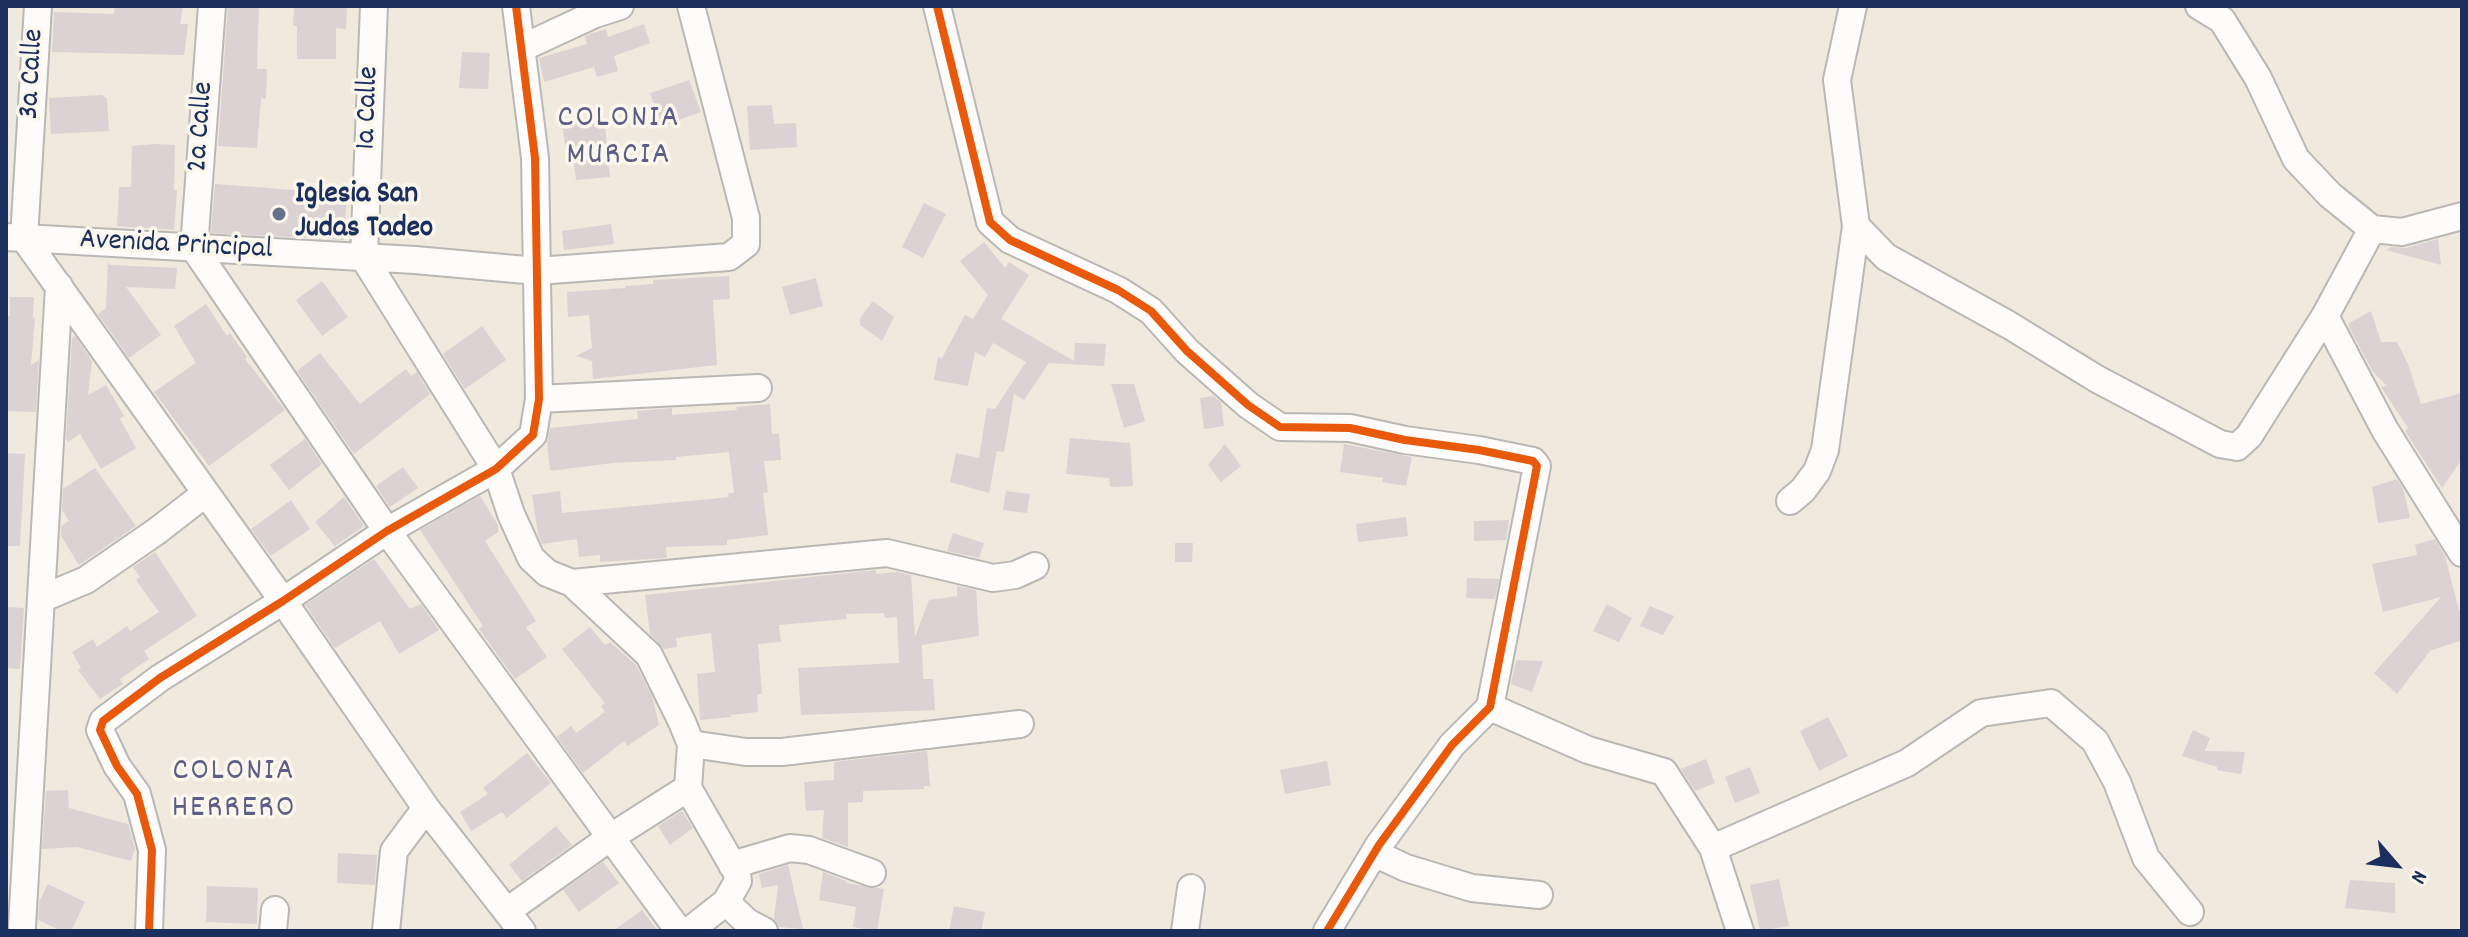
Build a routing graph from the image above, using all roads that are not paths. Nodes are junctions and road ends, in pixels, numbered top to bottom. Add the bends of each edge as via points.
1 (38, 6) edge
2 (212, 6) edge
3 (374, 6) edge
4 (516, 6) edge
5 (620, 6) edge
6 (691, 6) edge
7 (937, 6) edge
8 (1853, 6) edge
9 (2199, 6) edge
10 (522, 48) junction
11 (2462, 216) edge
12 (1856, 226) junction
13 (2372, 229) junction
14 (15, 238) edge
15 (194, 248) junction
16 (364, 258) junction
17 (537, 271) junction
18 (59, 286) junction
19 (2325, 316) junction
20 (758, 388) dead end
21 (539, 399) junction
22 (496, 469) junction
23 (206, 493) junction
24 (1790, 501) dead end
25 (387, 531) junction
26 (2462, 553) edge
27 (1035, 566) dead end
28 (572, 583) junction
29 (41, 599) junction
30 (283, 601) junction
31 (1490, 707) junction
32 (1020, 724) dead end
33 (691, 744) junction
34 (688, 788) junction
35 (426, 808) junction
36 (611, 837) junction
37 (1713, 848) junction
38 (1374, 853) junction
39 (732, 865) junction
40 (872, 873) dead end
41 (1191, 888) dead end
42 (1539, 895) dead end
43 (726, 902) junction
44 (2190, 912) dead end
45 (514, 921) edge
46 (19, 924) edge
47 (149, 931) edge
48 (386, 931) edge
49 (679, 931) edge
50 (689, 931) edge
51 (764, 931) edge
52 (1185, 931) edge
53 (1327, 931) edge
54 (1740, 931) edge

1 - 14 street, 3a Calle
2 - 15 street, 2a Calle
3 - 16 street, 1a Calle
4 - 10 street
5 - 10 street
6 - 17 street, Avenida Principal via 746,218 746,244 729,257
7 - 31 street via 990,222 1010,240 1151,311 1227,387 1280,427 1350,428 1479,450 1537,466
8 - 12 street via 1837,80
9 - 13 street via 2222,20 2258,78 2296,159
10 - 17 street via 535,158
11 - 13 street via 2402,232
12 - 19 street via 1886,257 2220,444 2237,447 2249,436
12 - 24 street via 1825,450 1817,471
13 - 19 street
14 - 15 street, Avenida Principal
14 - 18 street
15 - 16 street, Avenida Principal
15 - 25 street
16 - 17 street, Avenida Principal
16 - 22 street
17 - 21 street
18 - 23 street
18 - 29 street
19 - 26 street via 2385,430
20 - 21 street
21 - 22 street via 533,435
22 - 25 street
22 - 28 street via 531,558 547,573
23 - 29 street via 86,580
23 - 30 street
25 - 30 street
25 - 36 street
27 - 28 street via 993,578 887,553
28 - 33 street via 649,655
29 - 46 street
30 - 35 street
30 - 47 street via 160,678 103,721 100,730 137,794 152,850
31 - 37 street via 1588,750 1664,772
31 - 38 street via 1452,745
32 - 33 street via 782,752
33 - 34 street
34 - 36 street
34 - 39 street
35 - 45 street
35 - 48 street via 394,851
36 - 45 street
36 - 49 street
37 - 44 street via 1907,763 1981,713 2051,703 2095,741 2146,858
37 - 54 street
38 - 42 street via 1472,888
38 - 53 street
39 - 40 street via 790,848
39 - 43 street via 738,881
41 - 52 street
43 - 50 street
43 - 51 street

